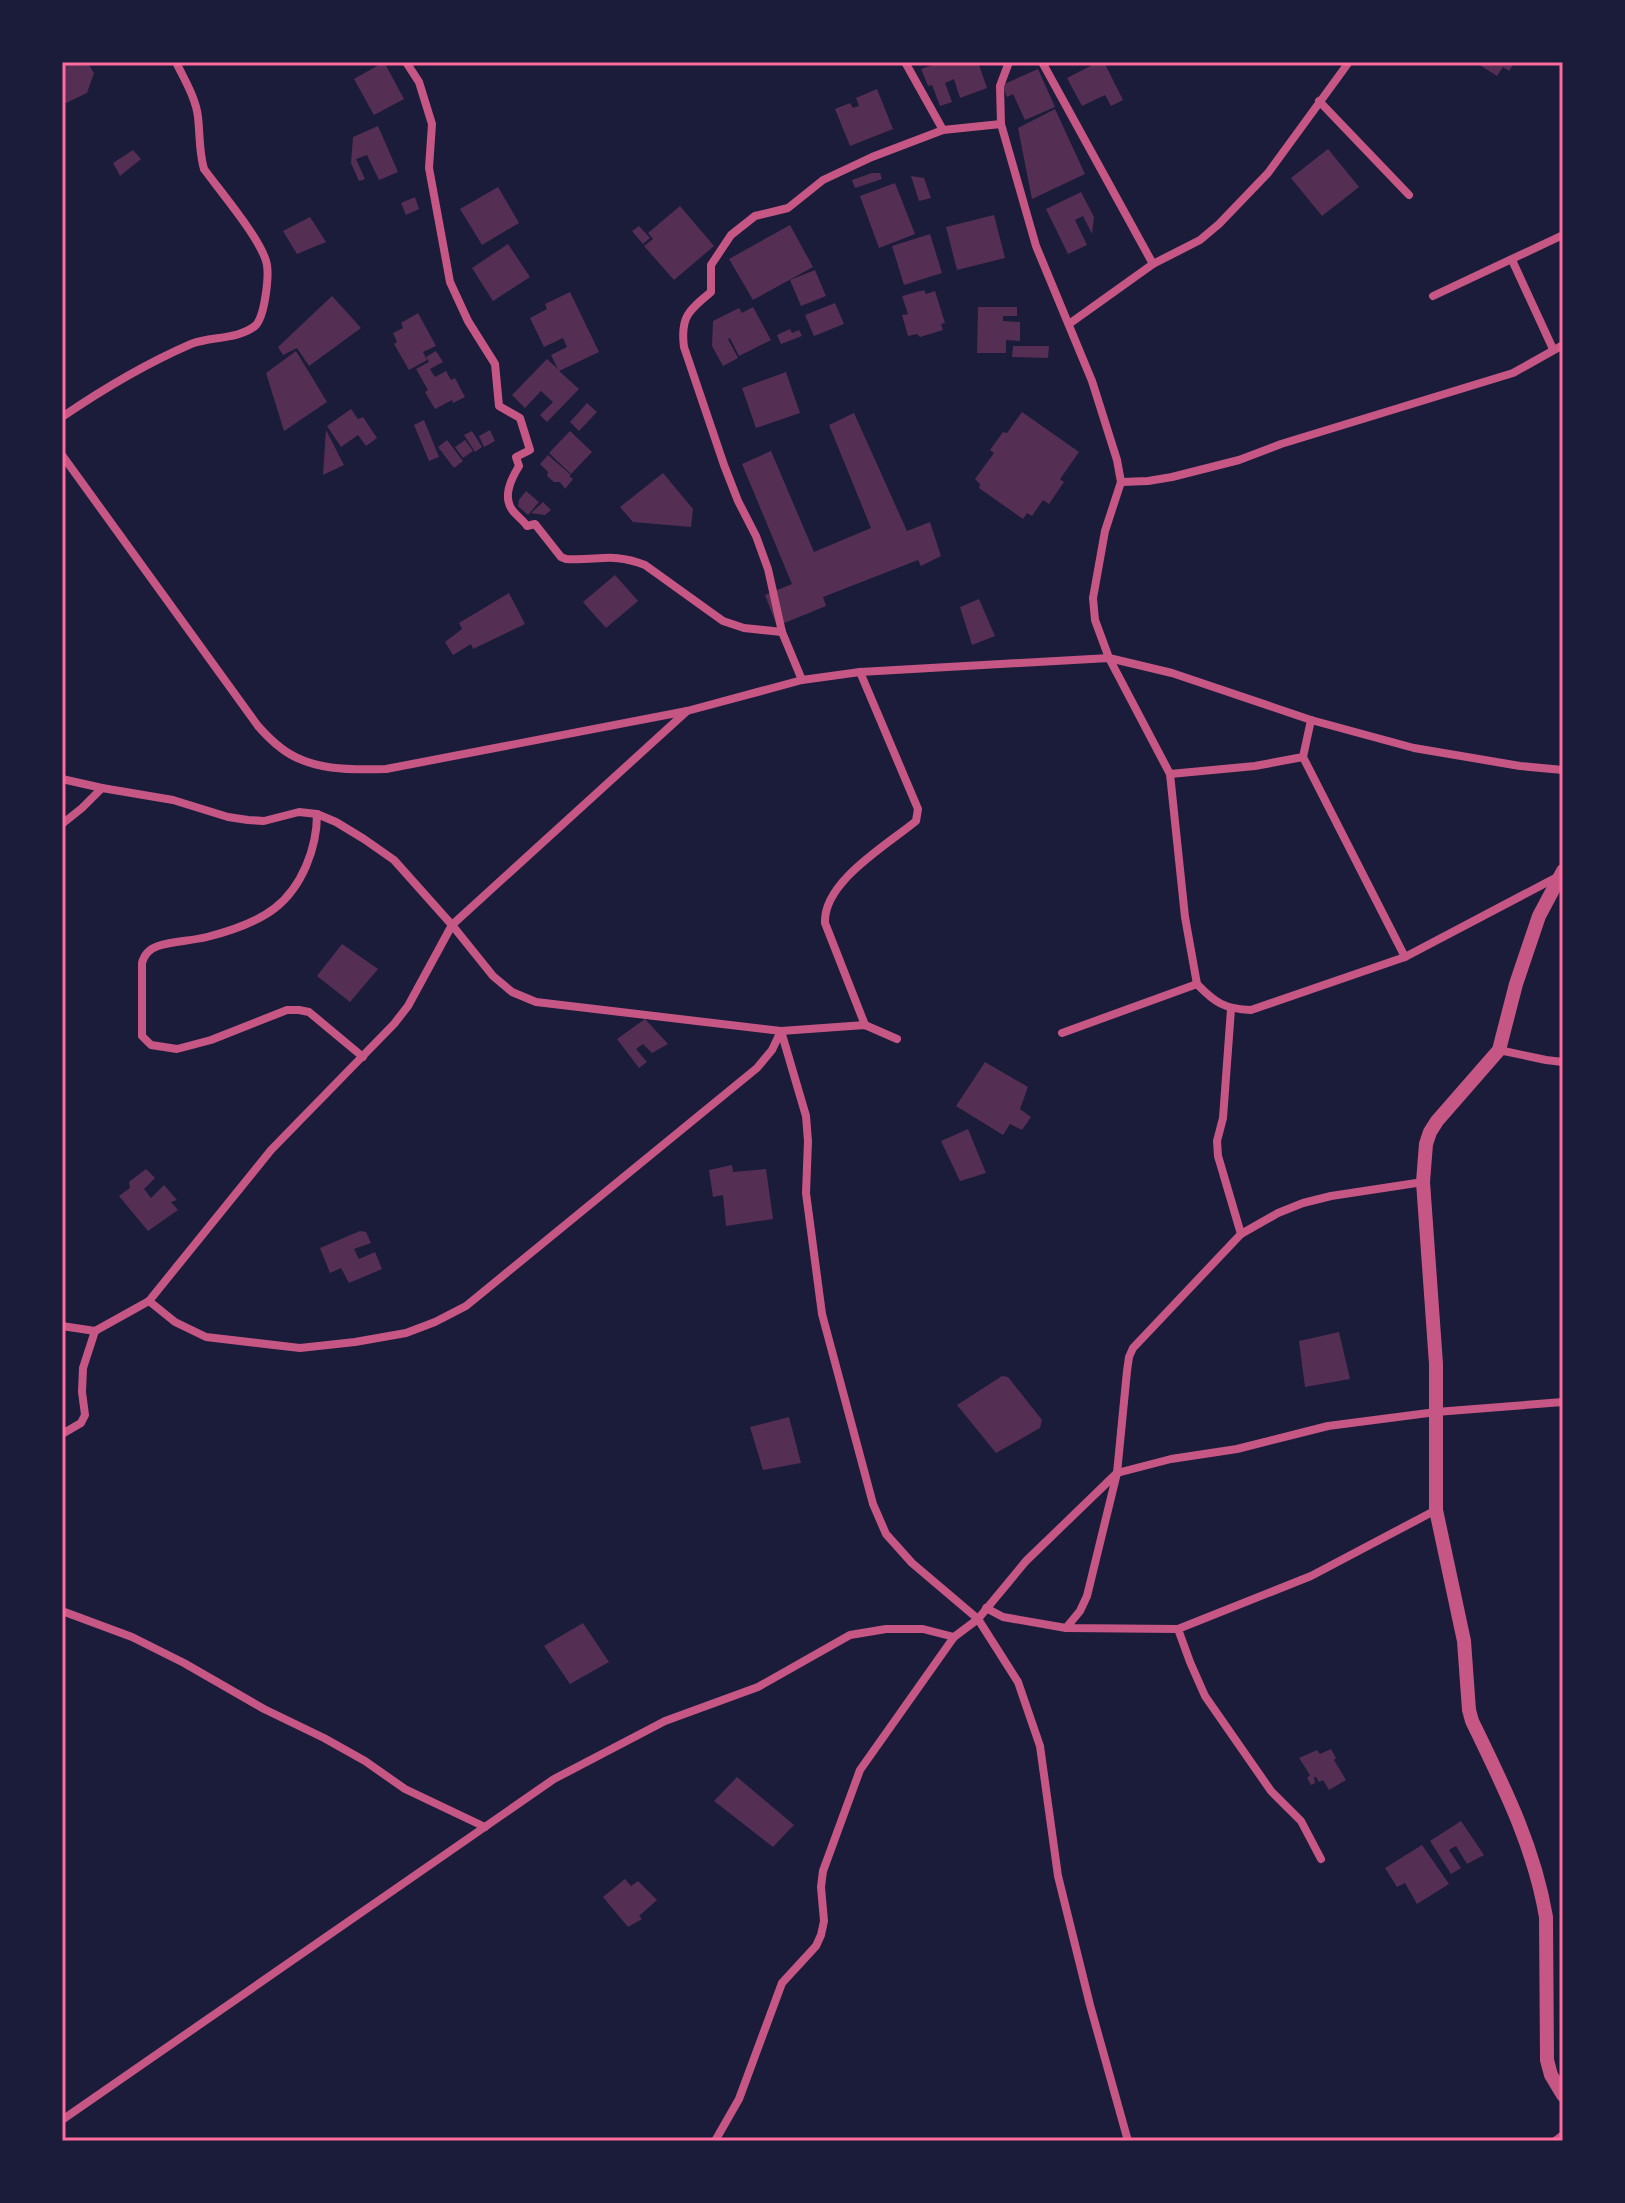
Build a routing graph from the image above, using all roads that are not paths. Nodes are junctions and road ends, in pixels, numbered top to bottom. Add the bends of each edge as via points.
1 (176, 62) edge
2 (406, 62) edge
3 (905, 62) edge
4 (1009, 62) edge
5 (1042, 62) edge
6 (1349, 62) edge
7 (1319, 101) junction
8 (1001, 124) junction
9 (943, 130) junction
10 (1409, 195) dead end
11 (1563, 235) edge
12 (1512, 260) junction
13 (1153, 264) junction
14 (1433, 296) dead end
15 (1069, 324) junction
16 (1563, 345) edge
17 (1553, 349) junction
18 (62, 417) edge
19 (62, 455) edge
20 (1121, 482) junction
21 (782, 632) junction
22 (1109, 658) junction
23 (860, 672) junction
24 (802, 680) junction
25 (687, 711) junction
26 (1311, 720) junction
27 (1303, 757) junction
28 (1563, 770) edge
29 (1170, 774) junction
30 (62, 779) edge
31 (102, 788) junction
32 (317, 814) junction
33 (62, 824) edge
34 (1561, 873) edge
35 (452, 925) junction
36 (1405, 957) junction
37 (1197, 984) junction
38 (1231, 1009) junction
39 (865, 1025) junction
40 (781, 1031) junction
41 (1062, 1033) dead end
42 (897, 1039) dead end
43 (1499, 1050) junction
44 (363, 1057) junction
45 (1563, 1062) edge
46 (1423, 1182) junction
47 (1241, 1234) junction
48 (149, 1301) junction
49 (62, 1326) edge
50 (95, 1331) junction
51 (1563, 1402) edge
52 (1436, 1412) junction
53 (62, 1434) edge
54 (1117, 1473) junction
55 (1436, 1510) junction
56 (986, 1608) junction
57 (62, 1611) edge
58 (978, 1619) junction
59 (1066, 1628) junction
60 (1178, 1629) junction
61 (954, 1637) junction
62 (485, 1827) junction
63 (1321, 1859) dead end
64 (1563, 2095) edge
65 (62, 2120) edge
66 (1563, 2135) edge
67 (715, 2141) edge
68 (1128, 2141) edge
69 (1555, 2141) edge

1 - 18 street via 198,114 204,169 266,261 260,320 240,334 205,339 160,358
2 - 21 street via 419,82 432,124 429,168 450,282 495,364 499,406 520,418 530,450 516,457 519,466 507,500 512,509 527,526 535,524 561,557 632,560 733,626
3 - 9 street
4 - 8 street via 1000,86
5 - 13 street
6 - 7 street
7 - 10 street
7 - 13 street via 1244,201 1200,240
8 - 9 street
8 - 15 street via 1036,246
9 - 21 street via 823,180 788,208 755,216 731,235 711,265 711,292 684,318 684,347 724,465 768,569
11 - 12 street
12 - 14 street
12 - 17 street
13 - 15 street
15 - 20 street via 1106,423
16 - 17 street
17 - 20 street via 1513,373 1239,460 1172,477
19 - 25 street via 258,726 283,750 306,761 346,771 386,769
20 - 22 street via 1105,531 1093,598
21 - 24 street
22 - 23 street
22 - 26 street via 1172,673
22 - 29 street
23 - 24 street
23 - 39 street via 918,809 916,821 847,877 828,902 825,923
24 - 25 street
25 - 35 street
26 - 27 street
26 - 28 street via 1414,748
27 - 29 street
27 - 36 street
29 - 37 street
30 - 31 street
31 - 32 street via 248,820
31 - 33 street
32 - 35 street via 394,860
32 - 44 street via 310,856 277,907 230,930 157,946 144,957 142,1036 151,1045 177,1049 299,1010 309,1012
34 - 36 street
34 - 43 street via 1539,916
35 - 40 street via 493,976 536,1002
35 - 44 street via 408,1006
36 - 38 street via 1251,1010
37 - 38 street
37 - 41 street
38 - 47 street via 1217,1141
39 - 40 street
39 - 42 street
40 - 48 street via 757,1068 466,1306 435,1322 406,1333 300,1348 206,1337
40 - 58 street via 806,1116 806,1193 822,1314 873,1504 886,1534 912,1563
43 - 45 street
43 - 46 street via 1430,1132
44 - 48 street via 271,1150
46 - 47 street via 1303,1203
46 - 52 street
47 - 54 street via 1133,1348
48 - 50 street
49 - 50 street
50 - 53 street via 83,1368 85,1415
51 - 52 street
52 - 54 street via 1328,1426
52 - 55 street
54 - 56 street via 1026,1561
54 - 59 street via 1087,1596
55 - 60 street via 1311,1576
55 - 64 street via 1464,1641 1472,1721 1515,1812 1543,1899 1547,2060
56 - 58 street
56 - 59 street via 1003,1617
57 - 62 street via 184,1663 351,1753 405,1789
58 - 61 street
58 - 68 street via 1018,1682 1040,1746 1058,1876
59 - 60 street
60 - 63 street via 1205,1696 1271,1791 1301,1821
61 - 62 street via 923,1629 850,1635 758,1687 665,1721 568,1772
61 - 67 street via 860,1770 823,1871 821,1935 782,1983 739,2099
62 - 65 street
66 - 69 street

